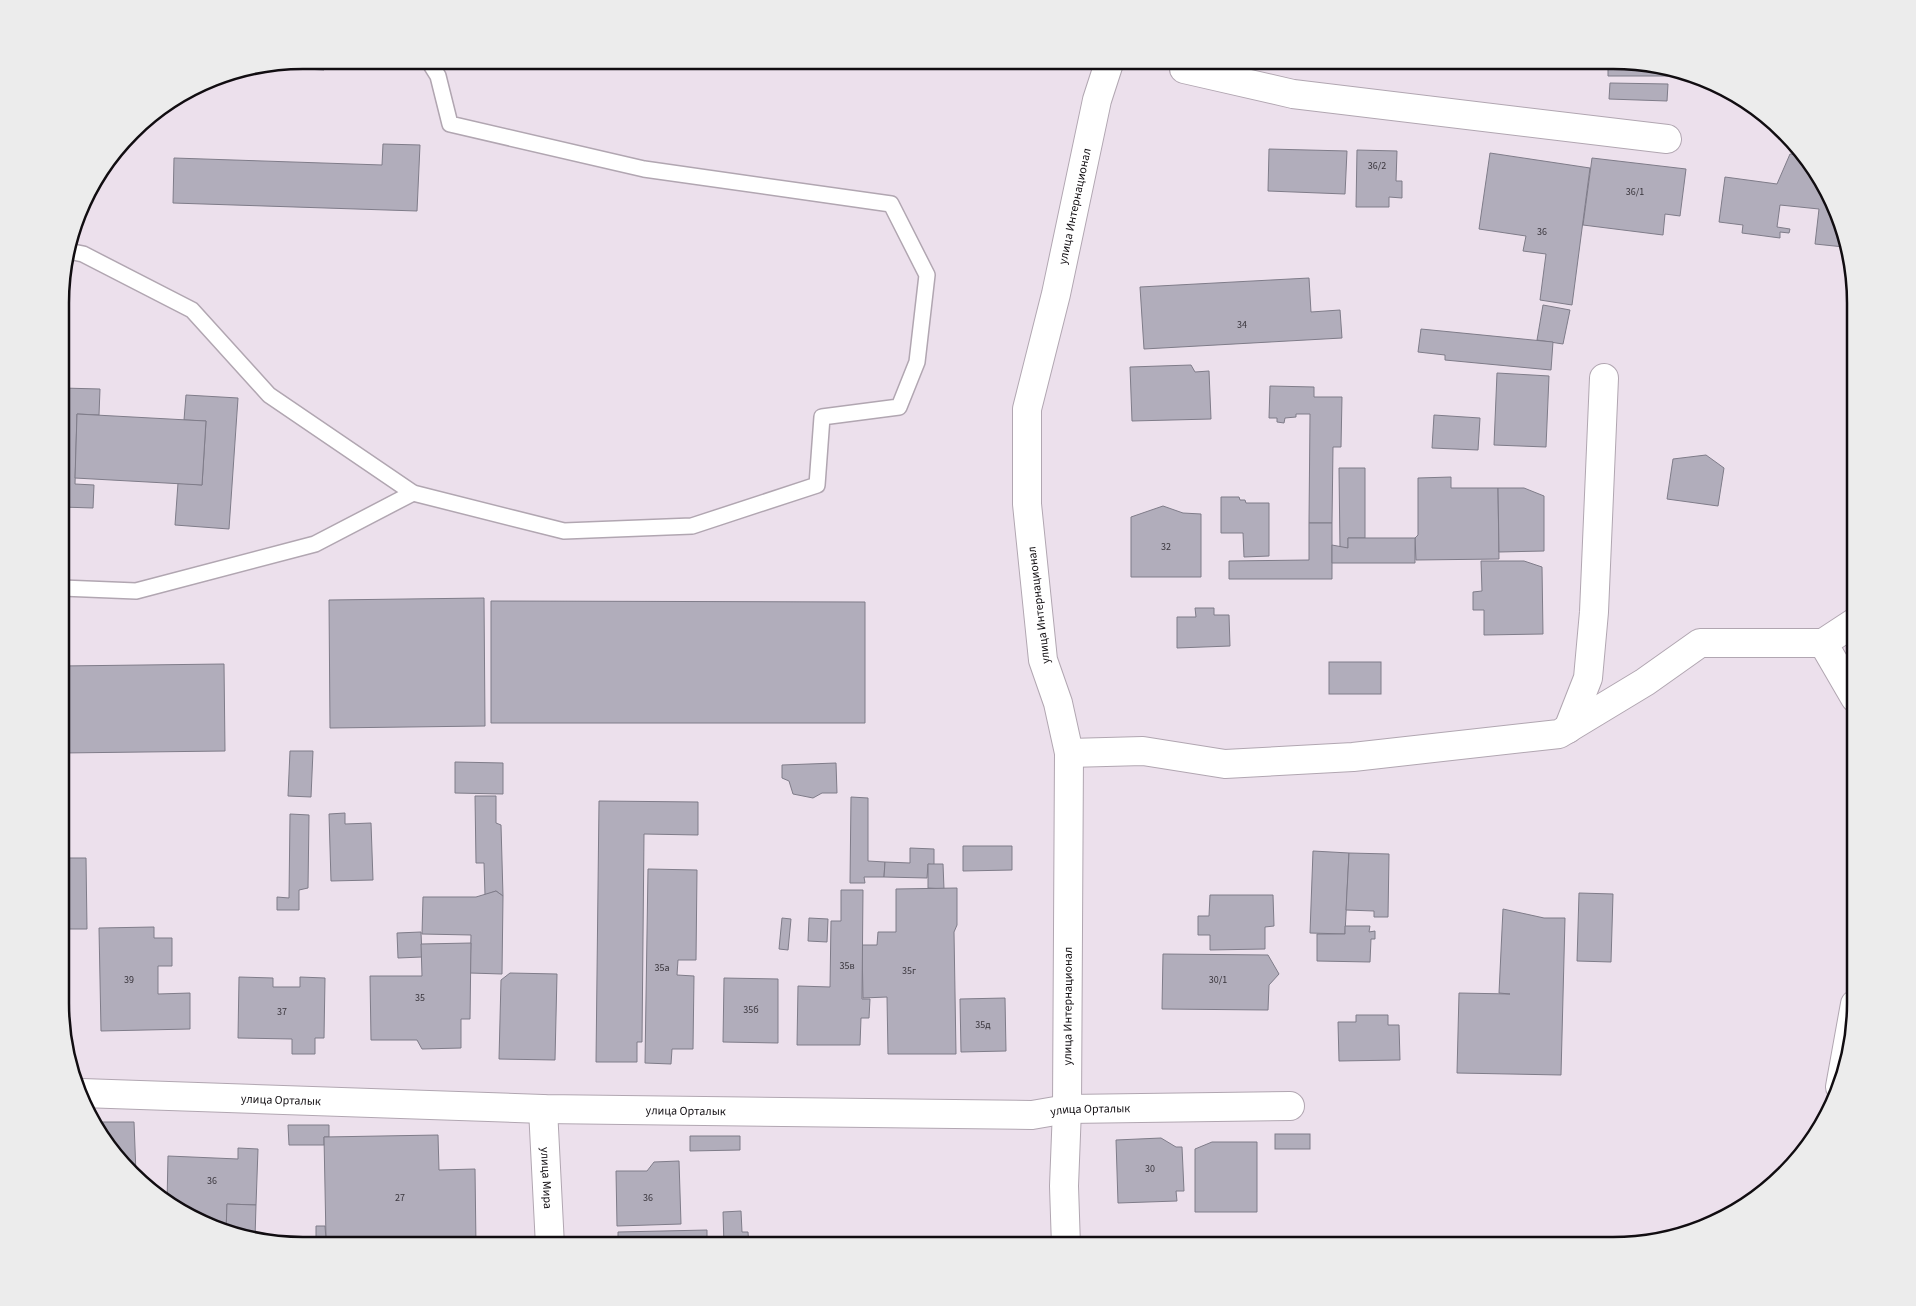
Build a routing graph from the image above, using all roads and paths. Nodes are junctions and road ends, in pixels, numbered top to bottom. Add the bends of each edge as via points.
1 (434, 69) edge
2 (1107, 69) edge
3 (1184, 69) edge
4 (1667, 138) dead end
5 (74, 252) edge
6 (1604, 378) dead end
7 (413, 493) junction
8 (69, 588) edge
9 (1847, 628) edge
10 (1823, 643) junction
11 (1847, 683) edge
12 (1568, 729) junction
13 (1069, 753) junction
14 (87, 1093) edge
15 (1290, 1106) dead end
16 (543, 1109) junction
17 (1067, 1109) junction
18 (550, 1237) edge
19 (1066, 1237) edge

1 - 7 lane via 450,124 644,169 891,204 927,276 917,362 900,407 822,417 817,485 692,526 564,531
2 - 13 street, улица Интернационал via 1097,100 1056,294 1027,408 1028,504 1043,660 1058,703
3 - 4 street via 1292,94
5 - 7 lane via 192,310 269,394
6 - 12 street via 1588,678
7 - 8 lane via 315,544 136,591
9 - 10 street
10 - 11 street
10 - 12 street via 1700,643 1645,682
12 - 13 street via 1559,734 1353,757 1225,764 1143,751
13 - 17 street, улица Интернационал
14 - 16 street, улица Орталык
15 - 17 street, улица Орталык
16 - 17 street, улица Орталык via 1032,1115
16 - 18 street, улица Мира
17 - 19 street, улица Интернационал

